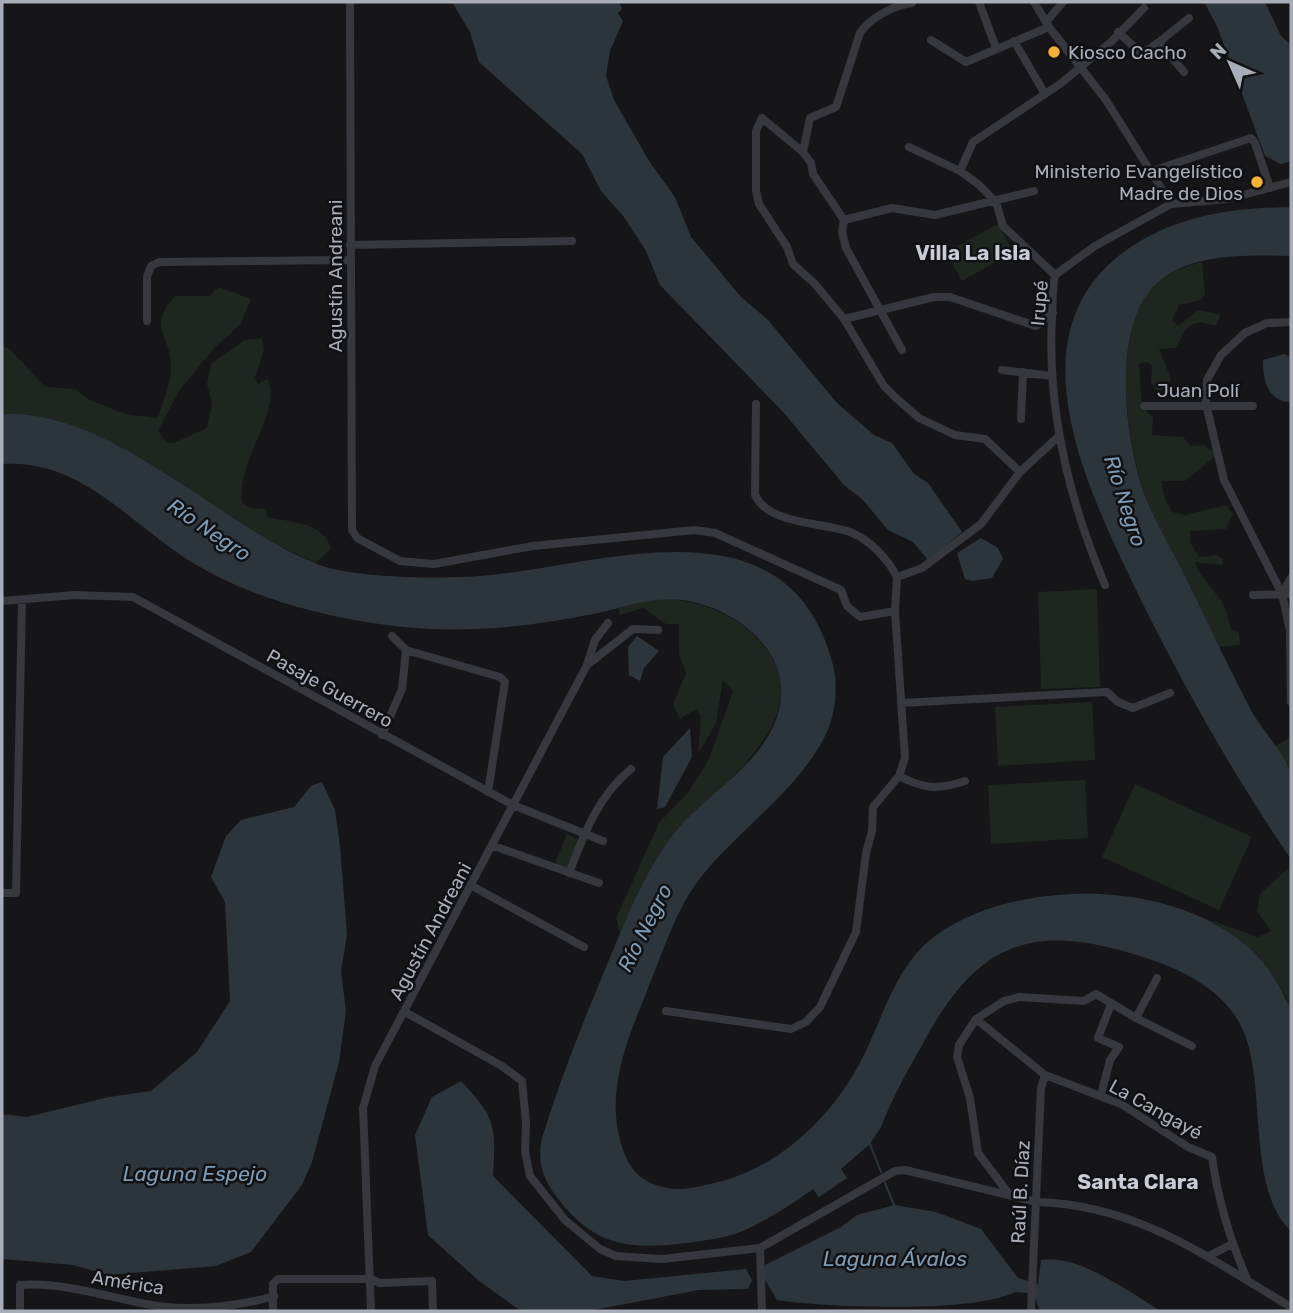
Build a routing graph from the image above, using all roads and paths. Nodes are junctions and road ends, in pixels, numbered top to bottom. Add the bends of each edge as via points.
1 (350, 2) edge
2 (979, 2) edge
3 (1034, 2) edge
4 (1063, 2) edge
5 (912, 3) edge
6 (893, 5) edge
7 (1144, 8) dead end
8 (1189, 18) dead end
9 (1047, 24) junction
10 (1118, 32) junction
11 (930, 40) dead end
12 (1014, 41) junction
13 (1159, 42) junction
14 (996, 48) junction
15 (1080, 65) junction
16 (1184, 72) dead end
17 (1045, 94) junction
18 (909, 147) dead end
19 (803, 152) junction
20 (960, 171) junction
21 (1152, 171) junction
22 (1291, 182) edge
23 (1269, 188) junction
24 (1034, 191) dead end
25 (996, 202) junction
26 (1171, 204) junction
27 (844, 220) junction
28 (572, 241) dead end
29 (350, 245) junction
30 (350, 260) junction
31 (1055, 275) junction
32 (881, 311) junction
33 (1053, 313) junction
34 (844, 319) junction
35 (147, 321) dead end
36 (1291, 322) edge
37 (902, 350) dead end
38 (1002, 370) dead end
39 (1023, 372) junction
40 (1052, 376) junction
41 (756, 404) dead end
42 (1206, 404) junction
43 (1144, 406) dead end
44 (1253, 406) dead end
45 (1021, 419) dead end
46 (1058, 437) junction
47 (1020, 472) junction
48 (897, 577) junction
49 (1291, 578) edge
50 (1105, 585) dead end
51 (1287, 594) edge
52 (1253, 595) dead end
53 (2, 601) edge
54 (22, 601) junction
55 (895, 611) junction
56 (608, 623) dead end
57 (658, 630) dead end
58 (1291, 635) edge
59 (392, 636) dead end
60 (406, 650) junction
61 (587, 665) junction
62 (1170, 693) dead end
63 (1291, 702) edge
64 (901, 703) junction
65 (382, 735) junction
66 (631, 769) dead end
67 (899, 776) junction
68 (965, 781) dead end
69 (488, 792) junction
70 (513, 805) junction
71 (585, 833) junction
72 (603, 841) dead end
73 (494, 846) junction
74 (569, 873) junction
75 (599, 883) dead end
76 (472, 886) junction
77 (2, 893) edge
78 (584, 947) dead end
79 (1157, 978) dead end
80 (1111, 1004) junction
81 (666, 1011) dead end
82 (405, 1012) junction
83 (1136, 1018) junction
84 (976, 1019) junction
85 (1192, 1046) dead end
86 (1045, 1075) junction
87 (1101, 1095) junction
88 (1009, 1195) junction
89 (1037, 1202) junction
90 (1232, 1244) junction
91 (760, 1248) junction
92 (1209, 1256) junction
93 (370, 1279) junction
94 (1247, 1279) junction
95 (274, 1296) junction
96 (146, 1308) edge
97 (1291, 1308) edge
98 (208, 1309) edge
99 (20, 1311) edge
100 (273, 1311) edge
101 (370, 1311) edge
102 (433, 1311) edge
103 (762, 1311) edge
104 (1031, 1311) edge

1 - 29 street, Agustín Andreani
2 - 14 street
3 - 9 street
4 - 9 street
5 - 6 street
6 - 19 street via 860,33 836,107 810,118
7 - 10 street
8 - 13 street
9 - 12 street
9 - 15 street
10 - 13 street via 1142,54
10 - 15 street
11 - 14 street via 966,62
12 - 14 street
12 - 17 street
13 - 16 street
15 - 17 street
15 - 21 street
17 - 20 street via 973,142
18 - 20 street
19 - 27 street
19 - 34 street via 762,118 756,131 759,204 793,264
20 - 25 street
21 - 23 street via 1251,138
21 - 26 street
22 - 23 street, Irupé
23 - 26 street, Irupé via 1228,199
24 - 25 street
25 - 27 street via 935,215 892,208
25 - 31 street via 1003,226
26 - 31 street, Irupé
27 - 32 street via 846,248
28 - 29 street
29 - 30 street, Agustín Andreani
30 - 35 street via 159,262 147,276
30 - 55 street, Agustín Andreani via 352,530 366,542 400,561 434,564 533,546 651,534 715,533 841,590 847,606 860,617
31 - 33 street, Irupé
32 - 33 street via 950,297 1036,326
32 - 34 street
32 - 37 street
33 - 40 street, Irupé
34 - 47 street via 895,398 919,418 954,435 985,439
36 - 42 street via 1267,323 1244,333 1221,355 1207,380
38 - 39 street
39 - 40 street
39 - 45 street
40 - 46 street, Irupé
41 - 48 street via 755,495 759,505 779,515 852,533 880,553
42 - 43 street, Juan Polí
42 - 44 street, Juan Polí
42 - 51 street via 1224,480
46 - 47 street
46 - 50 street, Irupé via 1086,540
47 - 48 street via 981,524 922,568
48 - 55 street
49 - 51 street
51 - 52 street
51 - 58 street
53 - 54 street
54 - 65 street, Pasaje Guerrero via 74,595 133,597
54 - 77 street via 16,893
55 - 64 street
56 - 61 street via 595,640
57 - 61 street, Agustín Andreani via 633,629
58 - 63 street
59 - 60 street
60 - 65 street via 402,689
60 - 69 street via 500,677 506,687
61 - 70 street, Agustín Andreani
62 - 64 street via 1133,708 1107,692
64 - 67 street via 905,758
65 - 69 street, Pasaje Guerrero
66 - 71 street via 611,786
67 - 68 street via 928,789
67 - 81 street via 873,807 856,932 820,1007 806,1022 770,1028
69 - 70 street, Pasaje Guerrero
70 - 71 street, Pasaje Guerrero
70 - 73 street, Agustín Andreani
71 - 72 street, Pasaje Guerrero
71 - 74 street
73 - 74 street
73 - 76 street, Agustín Andreani
74 - 75 street
76 - 78 street
76 - 82 street, Agustín Andreani
79 - 83 street
80 - 83 street
80 - 84 street via 1096,994 1084,1001 1019,997
80 - 87 street via 1098,1038 1119,1047 1110,1060
82 - 91 street via 522,1081 530,1176 550,1205 600,1249 616,1256 662,1259
82 - 93 street, Agustín Andreani via 375,1066 363,1108
83 - 85 street
84 - 86 street, La Cangayé
84 - 88 street via 959,1045 957,1057 970,1097 978,1153
86 - 87 street, La Cangayé
86 - 89 street, Raúl B. Díaz
87 - 90 street, La Cangayé via 1212,1157
88 - 89 street
88 - 91 street via 914,1171 895,1171
89 - 92 street via 1150,1225
89 - 104 street, Raúl B. Díaz
90 - 92 street
90 - 94 street, La Cangayé
91 - 103 street
92 - 94 street
93 - 95 street via 278,1279
93 - 101 street, Agustín Andreani
93 - 102 street via 380,1283 432,1281
94 - 97 street
95 - 98 street, América
95 - 100 street
96 - 98 street, América
96 - 99 street, América via 49,1283 20,1285

